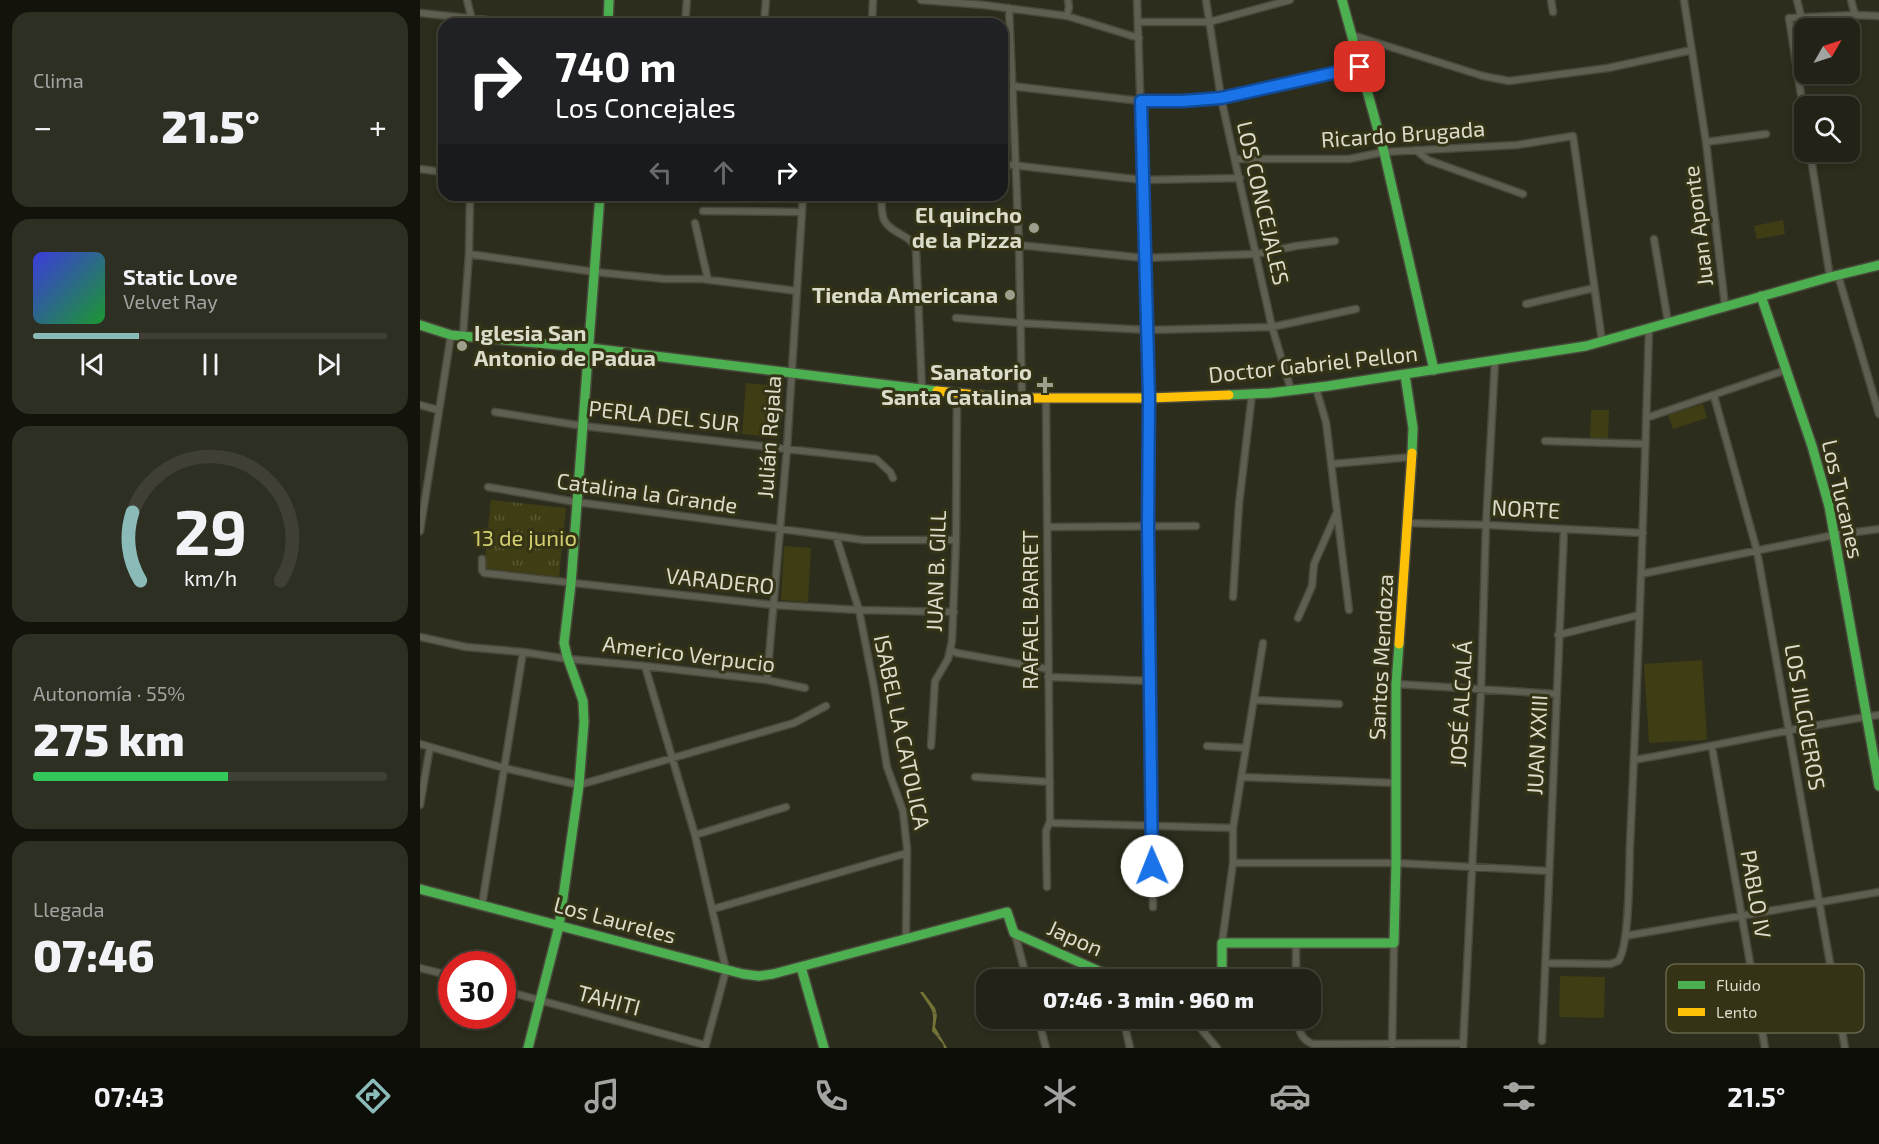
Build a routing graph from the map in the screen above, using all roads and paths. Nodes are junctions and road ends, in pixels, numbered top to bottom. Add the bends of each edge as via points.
1 (467, 0) edge
2 (609, 0) edge
3 (687, 0) edge
4 (766, 0) edge
5 (873, 0) edge
6 (921, 0) edge
7 (1068, 0) edge
8 (1137, 0) edge
9 (1206, 0) edge
10 (1290, 0) edge
11 (1342, 0) edge
12 (1551, 0) edge
13 (1684, 0) edge
14 (1797, 0) edge
15 (1851, 0) edge
16 (983, 2) edge
17 (1009, 8) junction
18 (1553, 12) dead end
19 (420, 13) edge
20 (1855, 15) junction
21 (1067, 16) junction
22 (1801, 16) junction
23 (1879, 16) edge
24 (449, 18) edge
25 (472, 18) edge
26 (608, 18) edge
27 (686, 18) edge
28 (764, 18) edge
29 (872, 18) edge
30 (1139, 22) junction
31 (1209, 22) junction
32 (1352, 35) junction
33 (1139, 38) junction
34 (1692, 50) junction
35 (1360, 67) junction
36 (1008, 86) edge
37 (1013, 87) junction
38 (1801, 96) edge
39 (1221, 98) junction
40 (1141, 101) junction
41 (1766, 134) dead end
42 (1706, 142) junction
43 (1416, 150) junction
44 (1384, 152) junction
45 (1235, 159) junction
46 (1812, 162) edge
47 (1008, 165) edge
48 (1016, 166) junction
49 (420, 169) edge
50 (438, 171) edge
51 (1239, 178) junction
52 (1143, 180) junction
53 (1523, 194) dead end
54 (471, 201) edge
55 (600, 201) edge
56 (803, 201) edge
57 (882, 201) edge
58 (703, 211) dead end
59 (802, 212) junction
60 (695, 223) dead end
61 (1654, 239) dead end
62 (1335, 241) dead end
63 (1019, 245) junction
64 (469, 254) junction
65 (1257, 254) junction
66 (1144, 258) junction
67 (1879, 265) edge
68 (595, 272) junction
69 (1834, 276) junction
70 (708, 280) junction
71 (1594, 288) junction
72 (797, 291) junction
73 (1761, 296) junction
74 (1526, 304) dead end
75 (1725, 306) junction
76 (1356, 309) dead end
77 (956, 318) dead end
78 (1668, 322) junction
79 (1020, 323) junction
80 (420, 325) edge
81 (1272, 327) junction
82 (1649, 328) junction
83 (1148, 330) junction
84 (451, 335) junction
85 (463, 336) junction
86 (1602, 341) junction
87 (590, 348) junction
88 (1495, 361) junction
89 (1434, 370) junction
90 (1786, 370) junction
91 (792, 373) junction
92 (1405, 375) junction
93 (1316, 387) junction
94 (922, 390) junction
95 (1291, 390) junction
96 (957, 393) junction
97 (1252, 394) junction
98 (1714, 396) junction
99 (1022, 398) junction
100 (1046, 398) junction
101 (1149, 398) junction
102 (420, 405) edge
103 (438, 410) junction
104 (495, 412) dead end
105 (1879, 414) edge
106 (1646, 418) junction
107 (583, 426) junction
108 (1545, 441) dead end
109 (1645, 444) junction
110 (787, 448) junction
111 (1412, 457) junction
112 (1331, 464) junction
113 (893, 478) dead end
114 (424, 485) edge
115 (488, 487) dead end
116 (576, 502) junction
117 (1337, 511) junction
118 (1407, 523) junction
119 (1486, 525) junction
120 (1196, 526) dead end
121 (1048, 527) junction
122 (1148, 527) junction
123 (1564, 529) junction
124 (780, 530) junction
125 (1879, 530) edge
126 (420, 531) edge
127 (1642, 533) junction
128 (1834, 535) junction
129 (836, 536) junction
130 (956, 540) junction
131 (1757, 551) junction
132 (482, 559) dead end
133 (1641, 574) junction
134 (571, 584) junction
135 (1233, 597) dead end
136 (773, 605) junction
137 (859, 610) junction
138 (1349, 610) dead end
139 (954, 612) junction
140 (1640, 615) junction
141 (1298, 618) dead end
142 (1558, 635) junction
143 (420, 637) edge
144 (1263, 643) dead end
145 (950, 650) junction
146 (523, 652) junction
147 (568, 659) junction
148 (645, 666) junction
149 (1048, 669) junction
150 (1048, 677) junction
151 (767, 680) junction
152 (1150, 681) junction
153 (1396, 684) junction
154 (805, 687) dead end
155 (1481, 690) junction
156 (1557, 694) junction
157 (1254, 700) junction
158 (1339, 704) dead end
159 (826, 706) dead end
160 (1879, 715) edge
161 (1867, 716) junction
162 (1789, 730) junction
163 (420, 744) edge
164 (932, 746) dead end
165 (1207, 746) dead end
166 (430, 747) junction
167 (1712, 747) junction
168 (1246, 748) junction
169 (672, 758) junction
170 (1634, 760) junction
171 (504, 768) junction
172 (975, 777) dead end
173 (1242, 777) junction
174 (1050, 782) junction
175 (1396, 783) junction
176 (579, 785) junction
177 (1879, 786) edge
178 (420, 805) edge
179 (786, 807) dead end
180 (1050, 821) junction
181 (1152, 825) junction
182 (1233, 828) junction
183 (695, 836) junction
184 (907, 853) junction
185 (1233, 863) junction
186 (1396, 863) junction
187 (1471, 866) junction
188 (1549, 871) junction
189 (1047, 887) dead end
190 (421, 892) edge
191 (1879, 892) edge
192 (1820, 903) junction
193 (482, 905) junction
194 (1153, 907) dead end
195 (713, 909) junction
196 (1742, 917) junction
197 (559, 926) junction
198 (1014, 933) junction
199 (1625, 936) junction
200 (906, 938) junction
201 (1296, 942) junction
202 (1394, 943) junction
203 (1222, 944) junction
204 (1546, 963) junction
205 (1750, 964) edge
206 (1831, 964) edge
207 (801, 967) junction
208 (420, 968) edge
209 (726, 969) junction
210 (1024, 969) edge
211 (1095, 969) edge
212 (1222, 969) edge
213 (1296, 969) edge
214 (438, 972) edge
215 (516, 994) edge
216 (540, 1000) junction
217 (1041, 1029) edge
218 (1126, 1029) edge
219 (1201, 1029) edge
220 (1298, 1029) edge
221 (1762, 1033) edge
222 (1842, 1033) edge
223 (1542, 1041) dead end
224 (1392, 1045) edge
225 (1463, 1045) edge
226 (705, 1046) edge
227 (528, 1048) edge
228 (824, 1048) edge
229 (1046, 1048) edge
230 (1130, 1048) edge
231 (1216, 1048) edge
232 (1765, 1048) edge
233 (1845, 1048) edge

1 - 25 street
2 - 26 street
3 - 27 street
4 - 28 street
5 - 29 street
6 - 16 street
7 - 21 street
8 - 30 street
9 - 31 street, LOS CONCEJALES
10 - 31 street
11 - 32 street
12 - 18 street
13 - 34 street, Juan Aponte
14 - 22 street
15 - 20 street
16 - 17 street
17 - 21 street
17 - 37 street
19 - 24 street
20 - 22 street
20 - 23 street
21 - 33 street
22 - 38 street via 1789,18
30 - 31 street
30 - 33 street
31 - 39 street, LOS CONCEJALES
32 - 34 street via 1509,81 1608,68
32 - 35 street
33 - 40 street
34 - 42 street, Juan Aponte
35 - 39 street, LOS CONCEJALES
35 - 44 street
36 - 37 street, LOS CONCEJALES
37 - 40 street, LOS CONCEJALES
37 - 48 street
39 - 40 street, LOS CONCEJALES
39 - 45 street, LOS CONCEJALES
40 - 52 street
41 - 42 street
42 - 75 street, Juan Aponte
43 - 44 street, Ricardo Brugada
43 - 53 street via 1428,160
43 - 71 street, Ricardo Brugada via 1517,145 1573,136
44 - 45 street, Ricardo Brugada via 1349,159
44 - 89 street
45 - 51 street, LOS CONCEJALES
46 - 69 street
47 - 48 street
48 - 52 street
48 - 63 street
49 - 50 street
51 - 52 street
51 - 65 street, LOS CONCEJALES
52 - 66 street
54 - 64 street
55 - 68 street
56 - 59 street, Julián Rejala
57 - 94 street via 885,222 914,242 916,249
58 - 59 street
59 - 72 street, Julián Rejala
60 - 70 street
61 - 78 street
62 - 65 street
63 - 66 street
63 - 79 street
64 - 68 street
64 - 85 street
65 - 66 street
65 - 81 street, LOS CONCEJALES
66 - 83 street
67 - 69 street, Doctor Gabriel Pellon
68 - 70 street
68 - 87 street
69 - 73 street, Doctor Gabriel Pellon
69 - 105 street
70 - 72 street
71 - 74 street
71 - 86 street
72 - 91 street, Julián Rejala
73 - 75 street, Doctor Gabriel Pellon
73 - 90 street, Los Tucanes
75 - 78 street, Doctor Gabriel Pellon
76 - 81 street
77 - 79 street
78 - 82 street, Doctor Gabriel Pellon
79 - 83 street
79 - 99 street
80 - 84 street, Doctor Gabriel Pellon
81 - 83 street
81 - 95 street, LOS CONCEJALES
82 - 86 street, Doctor Gabriel Pellon
82 - 106 street
83 - 101 street
84 - 85 street, Doctor Gabriel Pellon
84 - 103 street
85 - 87 street, Doctor Gabriel Pellon
86 - 88 street, Doctor Gabriel Pellon
87 - 91 street, Doctor Gabriel Pellon
87 - 107 street
88 - 89 street, Doctor Gabriel Pellon
88 - 119 street, JOSÉ ALCALÁ
89 - 92 street, Doctor Gabriel Pellon
90 - 98 street
90 - 128 street, Los Tucanes via 1812,446
91 - 94 street, Doctor Gabriel Pellon
91 - 110 street, Julián Rejala
92 - 93 street, Doctor Gabriel Pellon
92 - 111 street, Santos Mendoza via 1413,428
93 - 95 street, Doctor Gabriel Pellon
93 - 112 street via 1326,422
94 - 96 street, Doctor Gabriel Pellon
95 - 97 street, Doctor Gabriel Pellon
96 - 99 street, Doctor Gabriel Pellon
96 - 130 street, JUAN B. GILL
97 - 101 street, Doctor Gabriel Pellon
97 - 135 street
98 - 106 street
98 - 131 street, LOS JILGUEROS
99 - 100 street, Doctor Gabriel Pellon
100 - 101 street, Doctor Gabriel Pellon
100 - 121 street, RAFAEL BARRET
101 - 122 street
102 - 103 street
103 - 114 street
104 - 107 street, PERLA DEL SUR
106 - 109 street
107 - 110 street, PERLA DEL SUR
107 - 116 street
108 - 109 street
109 - 127 street
110 - 113 street, PERLA DEL SUR via 876,459
110 - 124 street, Julián Rejala
111 - 112 street
111 - 118 street, Santos Mendoza
112 - 117 street
114 - 126 street
115 - 116 street, Catalina la Grande
116 - 124 street, Catalina la Grande
116 - 134 street
117 - 138 street
117 - 141 street via 1314,564 1312,586
118 - 119 street, NORTE
118 - 153 street, Santos Mendoza
119 - 123 street, NORTE
119 - 155 street, JOSÉ ALCALÁ
120 - 122 street
121 - 122 street
121 - 149 street, RAFAEL BARRET
122 - 152 street
123 - 127 street, NORTE
123 - 142 street, JUAN XXIII
124 - 129 street, Catalina la Grande
124 - 136 street, Julián Rejala
125 - 128 street
127 - 133 street
128 - 131 street
128 - 161 street, Los Tucanes
129 - 130 street, Catalina la Grande via 878,541
129 - 137 street, ISABEL LA CATOLICA
130 - 139 street, JUAN B. GILL
131 - 133 street
131 - 162 street, LOS JILGUEROS
132 - 134 street, VARADERO via 484,573
133 - 140 street
134 - 136 street, VARADERO
134 - 147 street via 564,642
136 - 137 street, VARADERO
136 - 151 street, Julián Rejala
137 - 139 street, VARADERO
137 - 184 street, ISABEL LA CATOLICA via 887,767 903,811
139 - 145 street, JUAN B. GILL
140 - 142 street
140 - 170 street
142 - 156 street, JUAN XXIII
143 - 146 street, Americo Verpucio via 466,647
144 - 157 street
145 - 149 street
145 - 164 street, JUAN B. GILL via 935,681
146 - 147 street, Americo Verpucio
146 - 171 street
147 - 148 street, Americo Verpucio
147 - 176 street via 583,700
148 - 151 street, Americo Verpucio
148 - 169 street
149 - 150 street, RAFAEL BARRET
150 - 152 street
150 - 174 street, RAFAEL BARRET
151 - 154 street, Americo Verpucio
152 - 181 street
153 - 155 street
153 - 175 street, Santos Mendoza
155 - 156 street
155 - 187 street, JOSÉ ALCALÁ
156 - 188 street, JUAN XXIII
157 - 158 street
157 - 168 street
159 - 169 street via 794,723
160 - 161 street
161 - 162 street
161 - 177 street, Los Tucanes
162 - 167 street
162 - 192 street, LOS JILGUEROS
163 - 166 street
165 - 168 street
166 - 171 street
166 - 178 street
167 - 170 street
167 - 196 street, PABLO IV
168 - 173 street
169 - 176 street
169 - 183 street
170 - 199 street
171 - 176 street
171 - 193 street
172 - 174 street
173 - 175 street
173 - 182 street
174 - 180 street, RAFAEL BARRET
175 - 186 street, Santos Mendoza
176 - 197 street
179 - 183 street
180 - 181 street
180 - 189 street, RAFAEL BARRET via 1046,831
181 - 182 street
181 - 194 street
182 - 185 street
183 - 195 street
184 - 195 street
184 - 200 street, ISABEL LA CATOLICA
185 - 186 street
185 - 203 street
186 - 187 street
186 - 202 street, Santos Mendoza
187 - 188 street
187 - 225 street, JOSÉ ALCALÁ
188 - 204 street, JUAN XXIII
190 - 193 street, Los Laureles
191 - 192 street
192 - 196 street
192 - 206 street, LOS JILGUEROS
193 - 197 street, Los Laureles
195 - 209 street
196 - 199 street
196 - 205 street, PABLO IV
197 - 209 street, Los Laureles
197 - 216 street
198 - 200 street, Los Laureles via 1006,912
198 - 210 street
198 - 211 street, Japon
199 - 204 street via 1621,957 1615,963
200 - 207 street, Los Laureles
201 - 202 street
201 - 203 street
201 - 213 street
202 - 224 street
203 - 212 street
204 - 223 street, JUAN XXIII
207 - 209 street, Los Laureles via 759,976
207 - 228 street
208 - 214 street
209 - 226 street
215 - 216 street, TAHITI
216 - 226 street, TAHITI
216 - 227 street
217 - 229 street
218 - 230 street
219 - 231 street
220 - 224 street via 1313,1044
221 - 232 street, PABLO IV
222 - 233 street, LOS JILGUEROS
224 - 225 street

